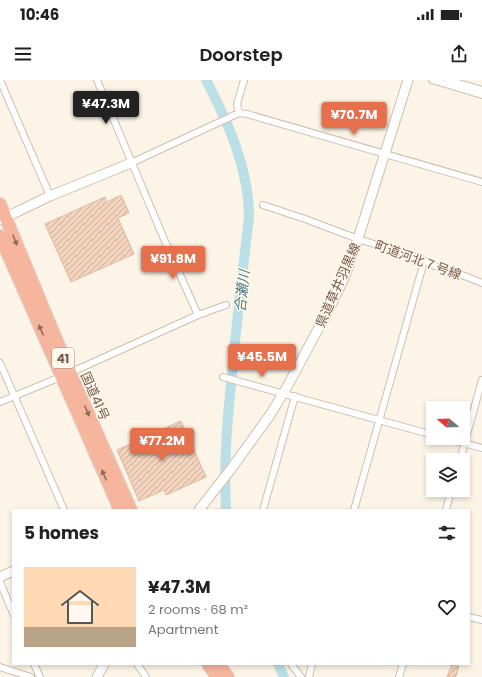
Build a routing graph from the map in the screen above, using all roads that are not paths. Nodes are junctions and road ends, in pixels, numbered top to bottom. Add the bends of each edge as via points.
1 (0, 80) edge
2 (97, 80) edge
3 (244, 80) edge
4 (408, 80) edge
5 (432, 80) edge
6 (448, 80) edge
7 (482, 90) edge
8 (482, 95) edge
9 (239, 113) junction
10 (386, 155) junction
11 (131, 163) junction
12 (482, 182) edge
13 (50, 196) junction
14 (0, 204) edge
15 (263, 205) dead end
16 (3, 219) edge
17 (0, 236) edge
18 (358, 239) junction
19 (423, 265) dead end
20 (482, 283) edge
21 (226, 304) dead end
22 (198, 315) junction
23 (0, 363) edge
24 (74, 371) dead end
25 (223, 377) dead end
26 (58, 378) dead end
27 (482, 380) edge
28 (284, 393) junction
29 (14, 396) junction
30 (295, 396) junction
31 (0, 402) edge
32 (380, 420) junction
33 (470, 422) edge
34 (426, 433) edge
35 (470, 445) edge
36 (482, 448) edge
37 (449, 497) edge
38 (64, 509) edge
39 (120, 509) edge
40 (131, 509) edge
41 (200, 509) edge
42 (263, 509) edge
43 (354, 509) edge
44 (446, 509) edge
45 (12, 571) edge
46 (0, 577) edge
47 (0, 582) edge
48 (12, 611) edge
49 (470, 616) edge
50 (482, 620) edge
51 (34, 665) edge
52 (103, 665) edge
53 (138, 665) edge
54 (292, 665) edge
55 (312, 665) edge
56 (403, 665) edge
57 (0, 667) edge
58 (215, 669) edge
59 (31, 677) edge
60 (40, 677) edge
61 (96, 677) edge
62 (146, 677) edge
63 (228, 677) edge
64 (300, 677) edge
65 (308, 677) edge
66 (399, 677) edge

1 - 13 street
2 - 11 street
3 - 9 street via 237,104
4 - 10 main road, 県道草井羽黒線
5 - 8 street
6 - 7 street
9 - 10 street
9 - 11 street
10 - 12 street
10 - 18 main road, 県道草井羽黒線
11 - 13 main road
11 - 22 street
13 - 16 main road
14 - 16 highway, 国道41号 / 41
15 - 18 street, 町道河北７号線
16 -> 40 highway, 国道41号 / 41
39 -> 17 highway, 国道41号 / 41
18 - 20 street, 町道河北７号線 via 419,258 454,275 462,275
18 - 28 main road, 県道草井羽黒線 via 332,303
19 - 32 street
21 - 22 street
22 - 24 street
23 - 29 street
25 - 28 street
26 - 29 street
27 - 33 street
28 - 30 street
28 - 41 main road, 県道草井羽黒線
29 - 31 street
29 - 38 street
30 - 32 street
30 - 42 street
32 - 34 street
32 - 43 street
35 - 36 street
37 - 44 street
45 - 46 main road
47 - 48 street
49 - 50 street
51 - 60 street
52 - 61 main road
53 - 62 street
54 - 64 street
55 - 65 street
56 - 66 street
57 - 59 street
58 - 63 highway

